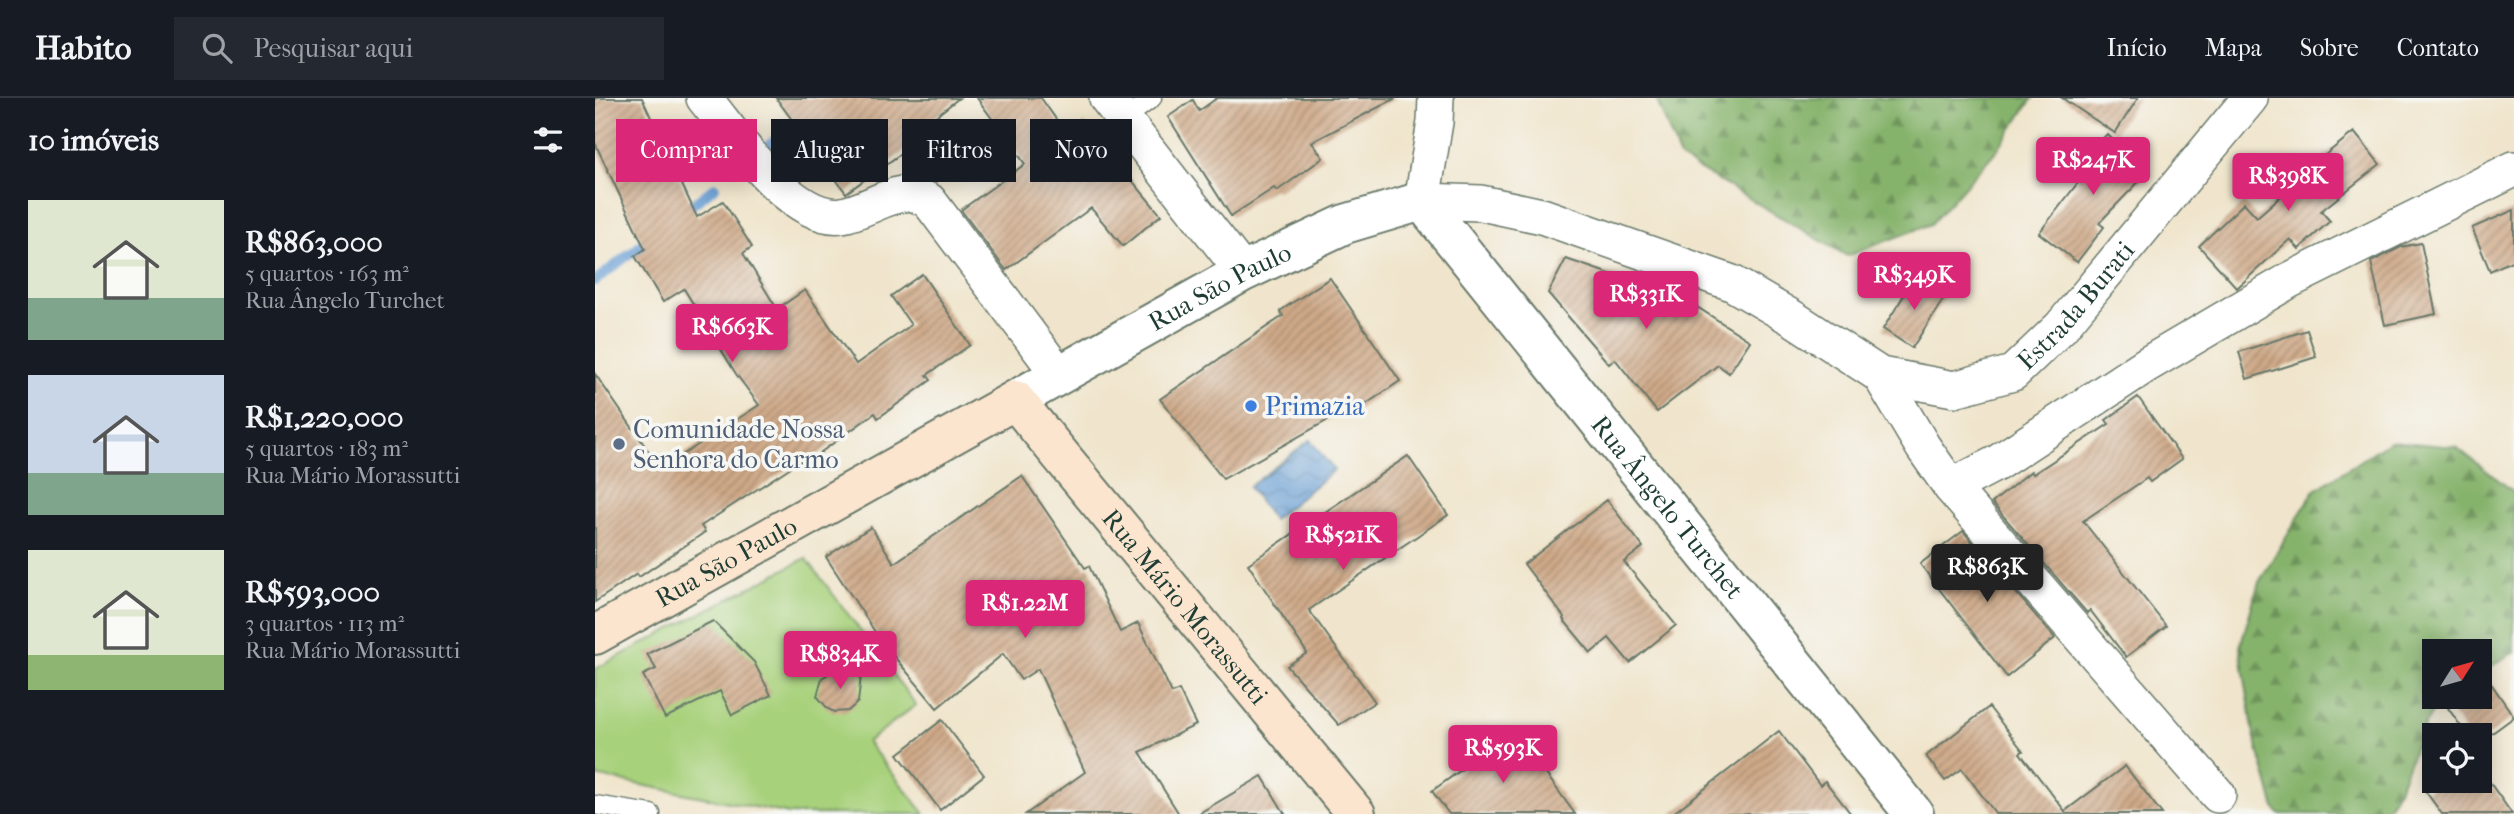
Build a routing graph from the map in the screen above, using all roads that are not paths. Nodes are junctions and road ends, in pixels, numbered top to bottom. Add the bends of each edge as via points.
1 (704, 98) edge
2 (1152, 98) edge
3 (1436, 98) edge
4 (2250, 98) edge
5 (1116, 109) edge
6 (2514, 169) edge
7 (1422, 201) junction
8 (1243, 272) junction
9 (1880, 375) junction
10 (1060, 376) junction
11 (1015, 400) junction
12 (1951, 487) junction
13 (595, 635) edge
14 (2218, 795) dead end
15 (595, 805) edge
16 (651, 814) edge
17 (1356, 814) edge
18 (1914, 814) edge

1 - 10 street via 775,185 810,209 841,216 899,196 914,194 929,201
2 - 5 lane
3 - 7 street
4 - 9 street, Estrada Burati via 2061,327 2013,373 1954,389
5 - 8 street
6 - 12 street via 2290,280
7 - 8 street, Rua São Paulo via 1345,224
7 - 9 street, Rua São Paulo via 1481,203 1542,216 1732,283
7 - 18 street, Rua Ângelo Turchet
8 - 10 street, Rua São Paulo
9 - 12 street
10 - 11 street, Rua São Paulo
11 - 13 main road, Rua São Paulo
11 - 17 main road, Rua Mário Morassutti
12 - 14 street
15 - 16 lane

